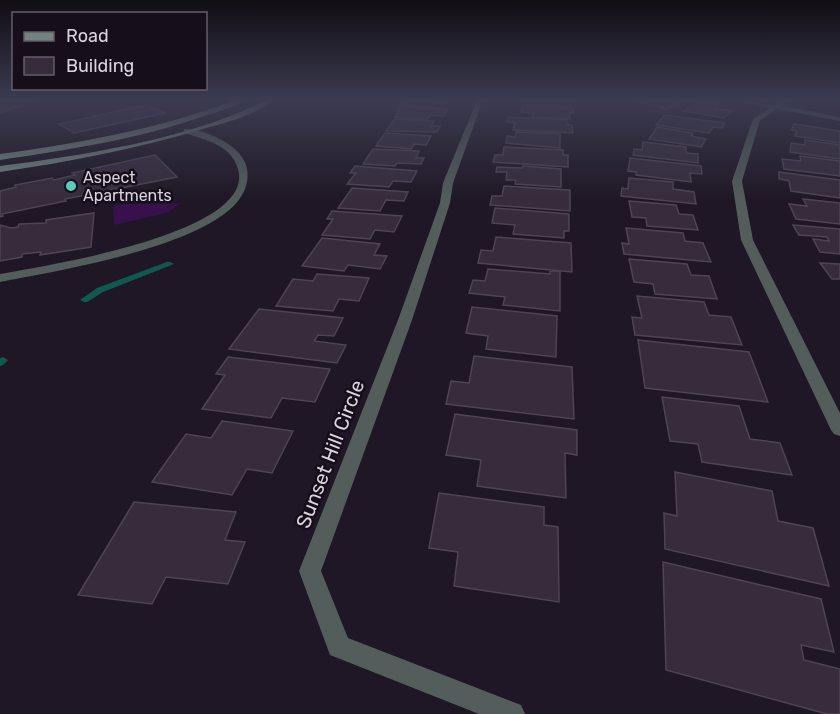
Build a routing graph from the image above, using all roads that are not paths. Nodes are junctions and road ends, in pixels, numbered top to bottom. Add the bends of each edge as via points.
1 (137, 133) edge
2 (178, 133) edge
3 (192, 133) edge
4 (467, 133) edge
5 (752, 133) edge
6 (0, 157) edge
7 (0, 169) edge
8 (0, 278) edge
9 (840, 430) edge
10 (512, 714) edge

1 - 6 main road
2 - 7 main road via 119,149
3 - 8 street via 234,151 244,164 244,184 232,204 214,217 144,248
4 - 10 street, Sunset Hill Circle via 405,320 310,571 339,647
5 - 9 street via 737,181 747,240

